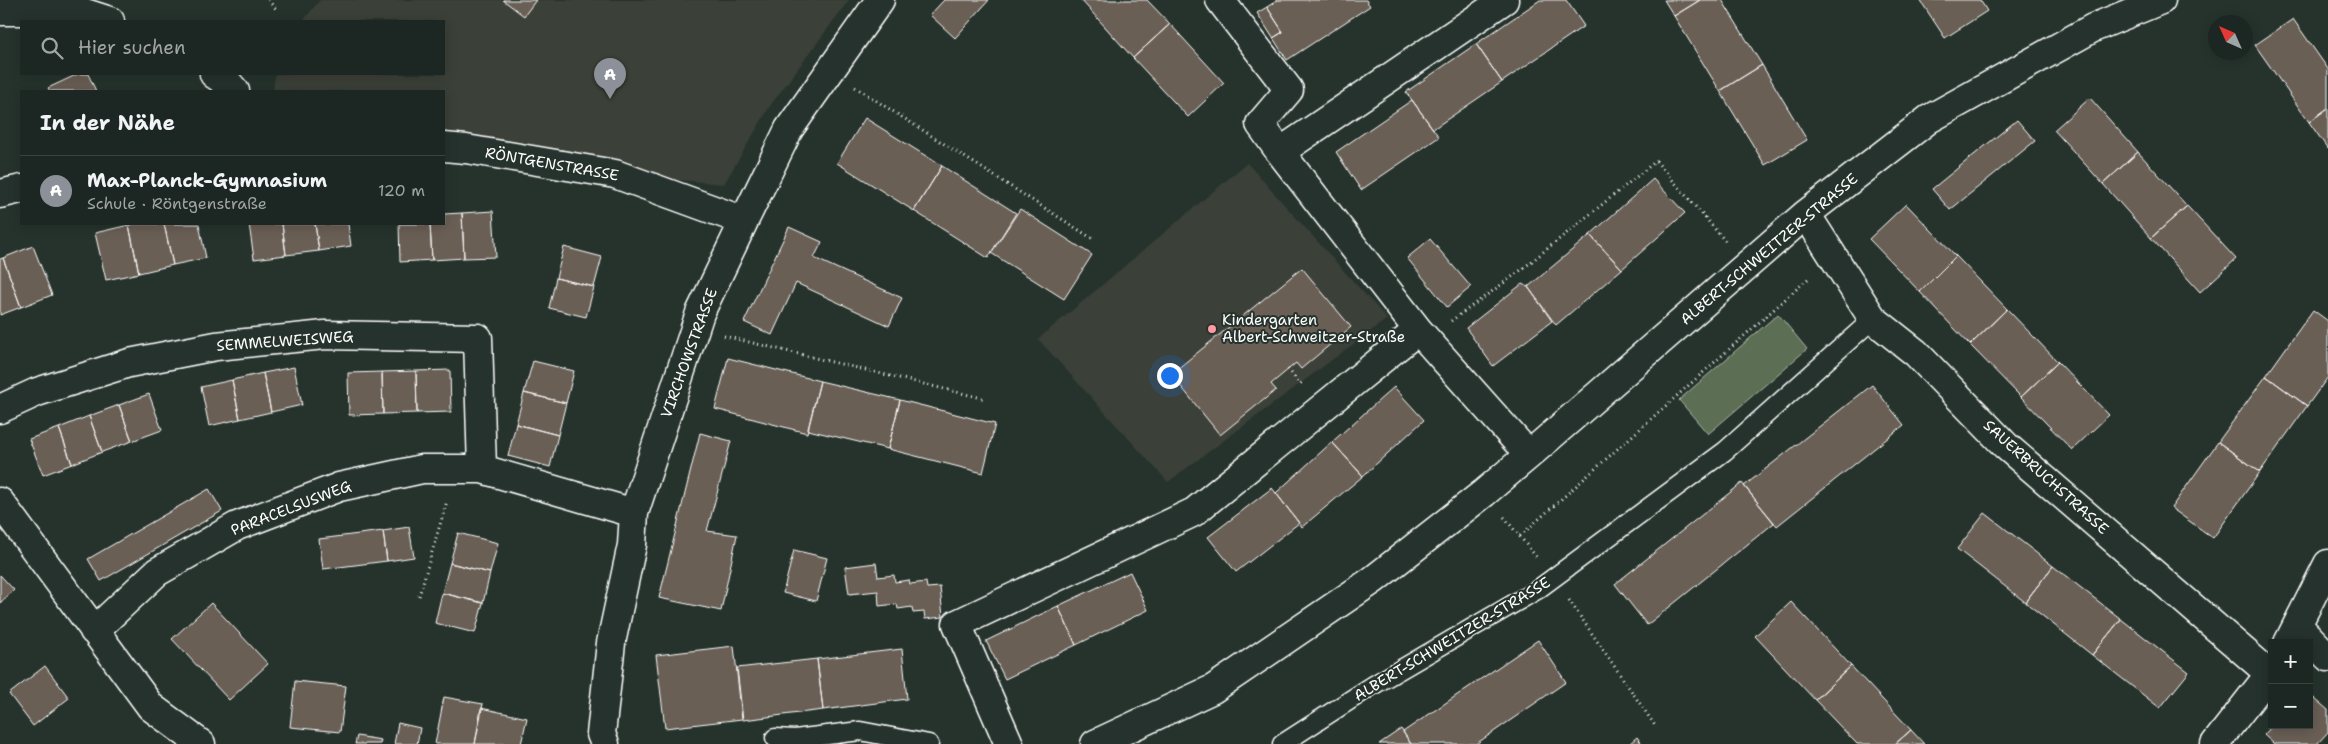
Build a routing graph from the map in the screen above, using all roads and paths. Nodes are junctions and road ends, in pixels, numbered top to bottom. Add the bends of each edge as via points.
1 (268, 0) edge
2 (880, 0) edge
3 (1220, 0) edge
4 (1504, 0) edge
5 (2161, 0) edge
6 (277, 10) dead end
7 (0, 11) edge
8 (107, 20) edge
9 (830, 71) junction
10 (216, 75) edge
11 (234, 90) edge
12 (445, 148) edge
13 (1280, 152) junction
14 (20, 188) edge
15 (0, 194) edge
16 (1806, 214) junction
17 (744, 220) junction
18 (1093, 239) dead end
19 (1833, 256) junction
20 (1747, 266) junction
21 (1873, 319) junction
22 (695, 329) junction
23 (1422, 334) junction
24 (986, 399) dead end
25 (0, 409) edge
26 (1529, 455) junction
27 (469, 469) junction
28 (1484, 493) junction
29 (0, 502) edge
30 (634, 513) junction
31 (1520, 536) junction
32 (2328, 564) edge
33 (1554, 577) junction
34 (419, 596) dead end
35 (94, 631) junction
36 (2293, 634) edge
37 (2328, 657) edge
38 (2268, 669) edge
39 (2268, 676) edge
40 (1656, 727) dead end
41 (775, 738) dead end
42 (201, 744) edge
43 (605, 744) edge
44 (929, 744) edge
45 (1008, 744) edge
46 (1095, 744) edge
47 (1282, 744) edge
48 (2215, 744) edge

1 - 6 path
2 - 9 street, VIRCHOWSTRASSE
3 - 13 street via 1289,90 1260,124
4 - 13 street
5 - 16 street, ALBERT-SCHWEITZER-STRASSE via 2094,28 1929,119
7 - 8 street via 78,11
9 - 17 street, VIRCHOWSTRASSE via 789,129
9 - 18 path
10 - 11 street
12 - 17 street, RÖNTGENSTRASSE via 615,174
13 - 23 street
14 - 15 street
16 - 19 street, SAUERBRUCHSTRASSE
16 - 20 street, ALBERT-SCHWEITZER-STRASSE
17 - 22 street, VIRCHOWSTRASSE
19 - 21 street, SAUERBRUCHSTRASSE
19 - 31 path
20 - 23 path via 1656,161 1516,274
20 - 26 street, ALBERT-SCHWEITZER-STRASSE
21 - 33 lane, ALBERT-SCHWEITZER-STRASSE via 1725,451
21 - 38 street, SAUERBRUCHSTRASSE via 1916,353 2006,446
22 - 24 path
22 - 30 street, VIRCHOWSTRASSE
23 - 26 street
23 - 45 street via 1194,512 957,624
25 - 27 street, SEMMELWEISWEG via 37,392 129,364 216,346 325,335 478,338
26 - 28 street, ALBERT-SCHWEITZER-STRASSE
27 - 30 street, PARACELSUSWEG
27 - 34 path
27 - 35 street, PARACELSUSWEG via 422,470 339,487 237,526 157,572
28 - 31 path
28 - 46 street, ALBERT-SCHWEITZER-STRASSE via 1373,580 1213,689
29 - 35 street
30 - 43 street, VIRCHOWSTRASSE via 632,545 611,643 602,734
31 - 33 path
32 - 36 street
33 - 40 path
33 - 47 lane, ALBERT-SCHWEITZER-STRASSE
35 - 42 street via 151,708
36 - 37 street
39 - 48 street, SAUERBRUCHSTRASSE
41 - 44 lane via 795,739 860,731

